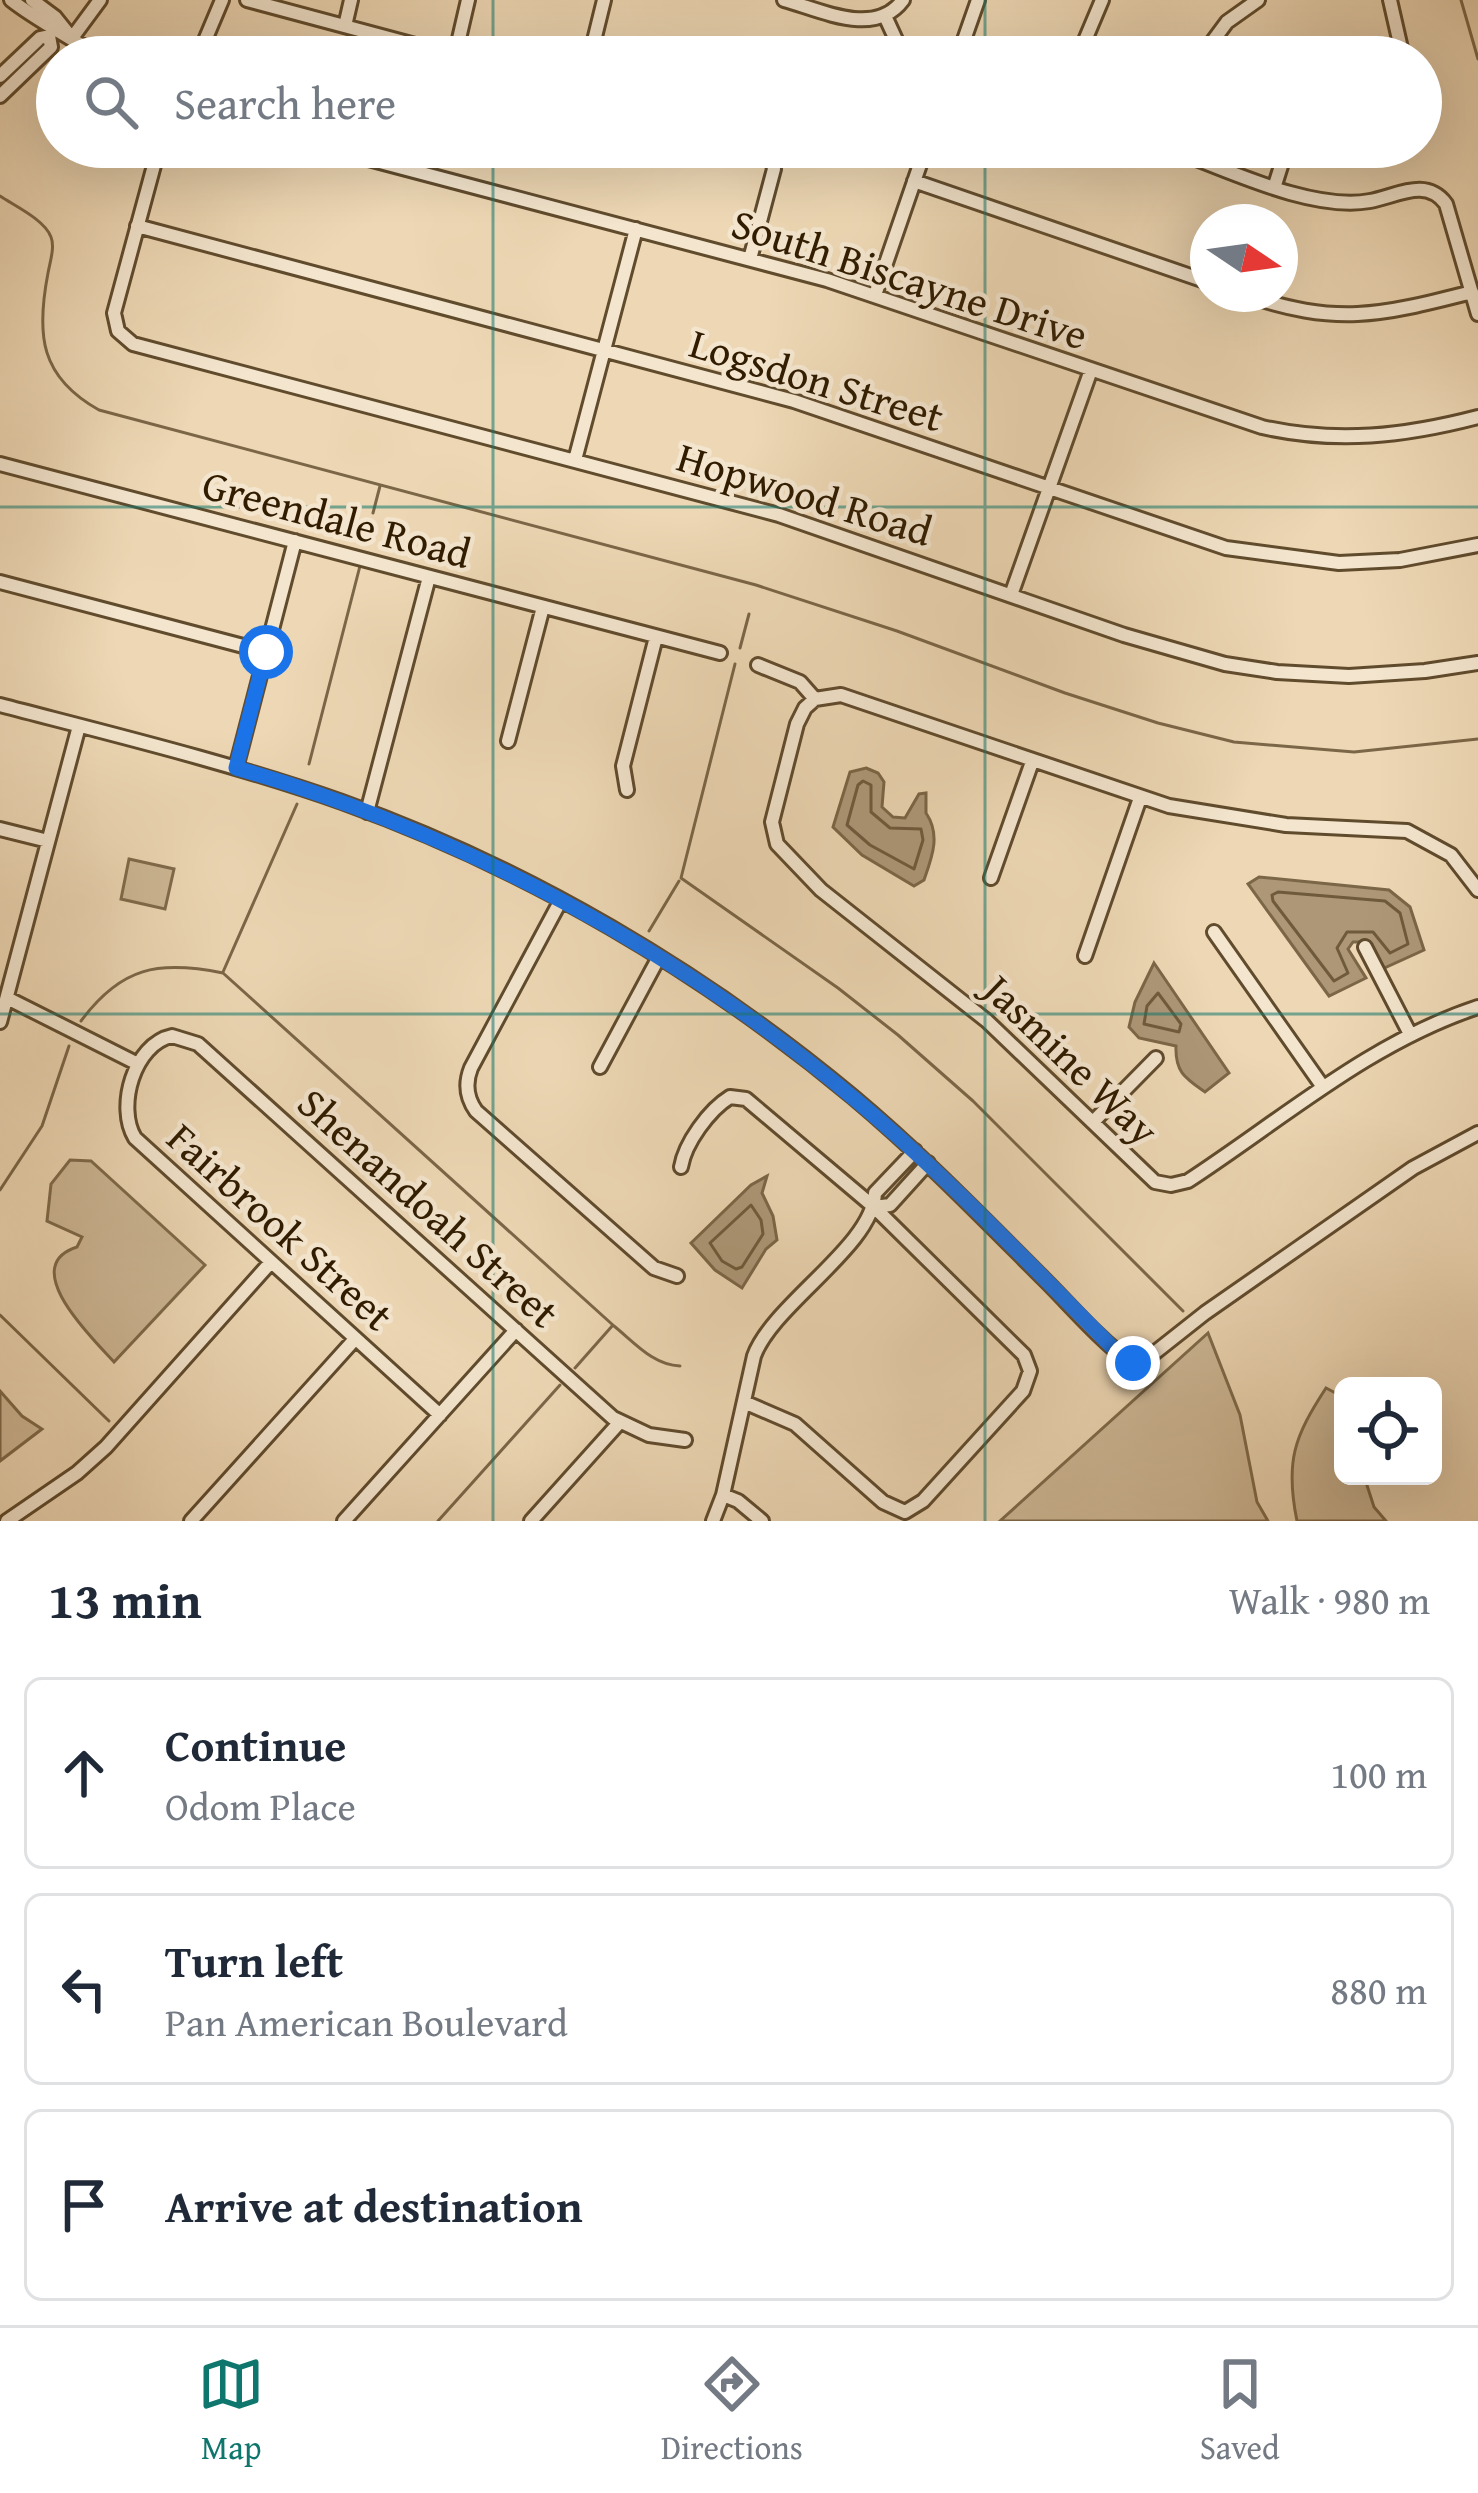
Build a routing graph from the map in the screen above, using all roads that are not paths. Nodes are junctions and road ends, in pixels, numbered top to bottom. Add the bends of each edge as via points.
1 (10, 0) edge
2 (32, 0) edge
3 (100, 0) edge
4 (223, 0) edge
5 (247, 0) edge
6 (351, 0) edge
7 (468, 0) edge
8 (604, 0) edge
9 (784, 0) edge
10 (903, 0) edge
11 (978, 0) edge
12 (1102, 0) edge
13 (1258, 0) edge
14 (1390, 0) edge
15 (885, 16) junction
16 (345, 26) junction
17 (54, 30) junction
18 (44, 36) edge
19 (53, 36) edge
20 (68, 36) edge
21 (73, 36) edge
22 (207, 36) edge
23 (383, 36) edge
24 (462, 36) edge
25 (595, 36) edge
26 (894, 36) edge
27 (965, 36) edge
28 (1087, 36) edge
29 (1217, 36) edge
30 (1398, 36) edge
31 (36, 42) edge
32 (36, 61) edge
33 (0, 76) edge
34 (0, 96) edge
35 (153, 168) edge
36 (403, 168) edge
37 (774, 168) edge
38 (919, 168) edge
39 (1226, 168) edge
40 (1280, 168) edge
41 (914, 181) junction
42 (1275, 185) junction
43 (136, 226) junction
44 (636, 229) junction
45 (750, 259) junction
46 (1190, 276) edge
47 (1472, 292) junction
48 (875, 295) junction
49 (1298, 311) edge
50 (1478, 314) edge
51 (603, 350) junction
52 (1091, 370) junction
53 (1478, 417) edge
54 (575, 460) junction
55 (0, 464) edge
56 (1048, 487) junction
57 (295, 541) junction
58 (1478, 545) edge
59 (429, 578) junction
60 (0, 582) edge
61 (1011, 595) junction
62 (543, 607) junction
63 (656, 637) junction
64 (266, 652) junction
65 (720, 653) dead end
66 (1478, 663) edge
67 (758, 665) dead end
68 (815, 699) junction
69 (0, 705) edge
70 (79, 726) junction
71 (508, 741) dead end
72 (1032, 762) junction
73 (236, 768) junction
74 (627, 790) dead end
75 (1140, 798) junction
76 (367, 812) junction
77 (0, 829) edge
78 (48, 842) junction
79 (1478, 858) edge
80 (1465, 869) junction
81 (991, 878) dead end
82 (1478, 890) edge
83 (561, 901) junction
84 (1214, 932) dead end
85 (1365, 947) dead end
86 (1085, 956) dead end
87 (659, 957) junction
88 (7, 998) junction
89 (1478, 1007) edge
90 (0, 1022) edge
91 (1410, 1034) junction
92 (1156, 1058) dead end
93 (138, 1064) junction
94 (600, 1067) dead end
95 (1323, 1088) junction
96 (1093, 1122) junction
97 (1478, 1133) edge
98 (914, 1151) junction
99 (928, 1163) junction
100 (681, 1167) dead end
101 (874, 1207) junction
102 (271, 1262) junction
103 (677, 1276) dead end
104 (516, 1330) junction
105 (355, 1339) junction
106 (744, 1402) junction
107 (440, 1415) junction
108 (620, 1423) junction
109 (685, 1440) dead end
110 (723, 1495) junction
111 (7, 1521) edge
112 (191, 1521) edge
113 (344, 1521) edge
114 (531, 1521) edge
115 (713, 1521) edge
116 (762, 1521) edge

1 - 17 street
2 - 17 street
3 - 21 street
4 - 22 street
5 - 16 street
6 - 16 street
7 - 24 street
8 - 25 street
9 - 15 street via 854,19
10 - 15 street
11 - 27 street
12 - 28 street
13 - 29 street
14 - 30 street
15 - 26 street
16 - 23 street
17 - 18 street
17 - 19 street
17 - 20 street
31 - 33 street
32 - 34 street
35 - 43 street
36 - 44 street, South Biscayne Drive
37 - 45 street
38 - 41 street
39 - 42 street
40 - 42 street
41 - 46 street
41 - 48 street
42 - 47 street via 1344,203 1436,192 1447,204
43 - 51 street, Logsdon Street
43 - 54 street, Hopwood Road via 114,309 118,331 133,344
44 - 45 street, South Biscayne Drive
44 - 51 street
45 - 48 street, South Biscayne Drive
47 - 49 street via 1354,317
47 - 50 street
48 - 52 street, South Biscayne Drive
51 - 54 street
51 - 56 street, Logsdon Street via 810,406
52 - 53 street, South Biscayne Drive via 1307,436 1399,435
52 - 56 street
54 - 61 street, Hopwood Road via 779,514
55 - 57 street, Greendale Road
56 - 58 street, Logsdon Street via 1196,539 1297,560 1379,562
56 - 61 street
57 - 59 street, Greendale Road
57 - 64 street
59 - 62 street, Greendale Road
59 - 76 street
60 - 64 street
61 - 66 street, Hopwood Road via 1252,669 1349,676
62 - 63 street, Greendale Road
62 - 71 street
63 - 65 street, Greendale Road
63 - 74 street via 624,762
64 - 73 street
67 - 68 street via 800,682
68 - 72 street via 841,695
68 - 96 street, Jasmine Way via 797,724 772,822 777,844
69 - 70 street
70 - 73 street
70 - 78 street
72 - 75 street
72 - 81 street
73 - 76 street
75 - 80 street via 1263,822 1401,829
75 - 86 street
76 - 83 street
77 - 78 street
78 - 88 street
79 - 80 street
80 - 82 street
83 - 87 street
83 - 103 street via 471,1068 469,1097 654,1268
84 - 95 street
85 - 91 street
87 - 94 street
87 - 98 street via 784,1042
88 - 90 street
88 - 93 street
89 - 91 street, Jasmine Way
91 - 95 street, Jasmine Way
92 - 96 street
93 - 102 street, Fairbrook Street via 127,1113 135,1138
93 - 104 street, Shenandoah Street via 164,1037 198,1044
95 - 96 street, Jasmine Way via 1175,1185 1151,1180
97 - 99 street via 1413,1168 1133,1363
98 - 99 street
98 - 101 street via 874,1193
99 - 101 street via 890,1205
100 - 101 street via 715,1109 741,1097
101 - 106 street via 824,1274 770,1325
101 - 106 street via 1024,1355 1027,1384 923,1502 905,1512 795,1424
102 - 105 street, Fairbrook Street
102 - 111 street via 106,1447
104 - 107 street
104 - 108 street, Shenandoah Street
105 - 107 street, Fairbrook Street
105 - 112 street
106 - 110 street
107 - 113 street
108 - 109 street, Shenandoah Street
108 - 114 street
110 - 115 street
110 - 116 street

